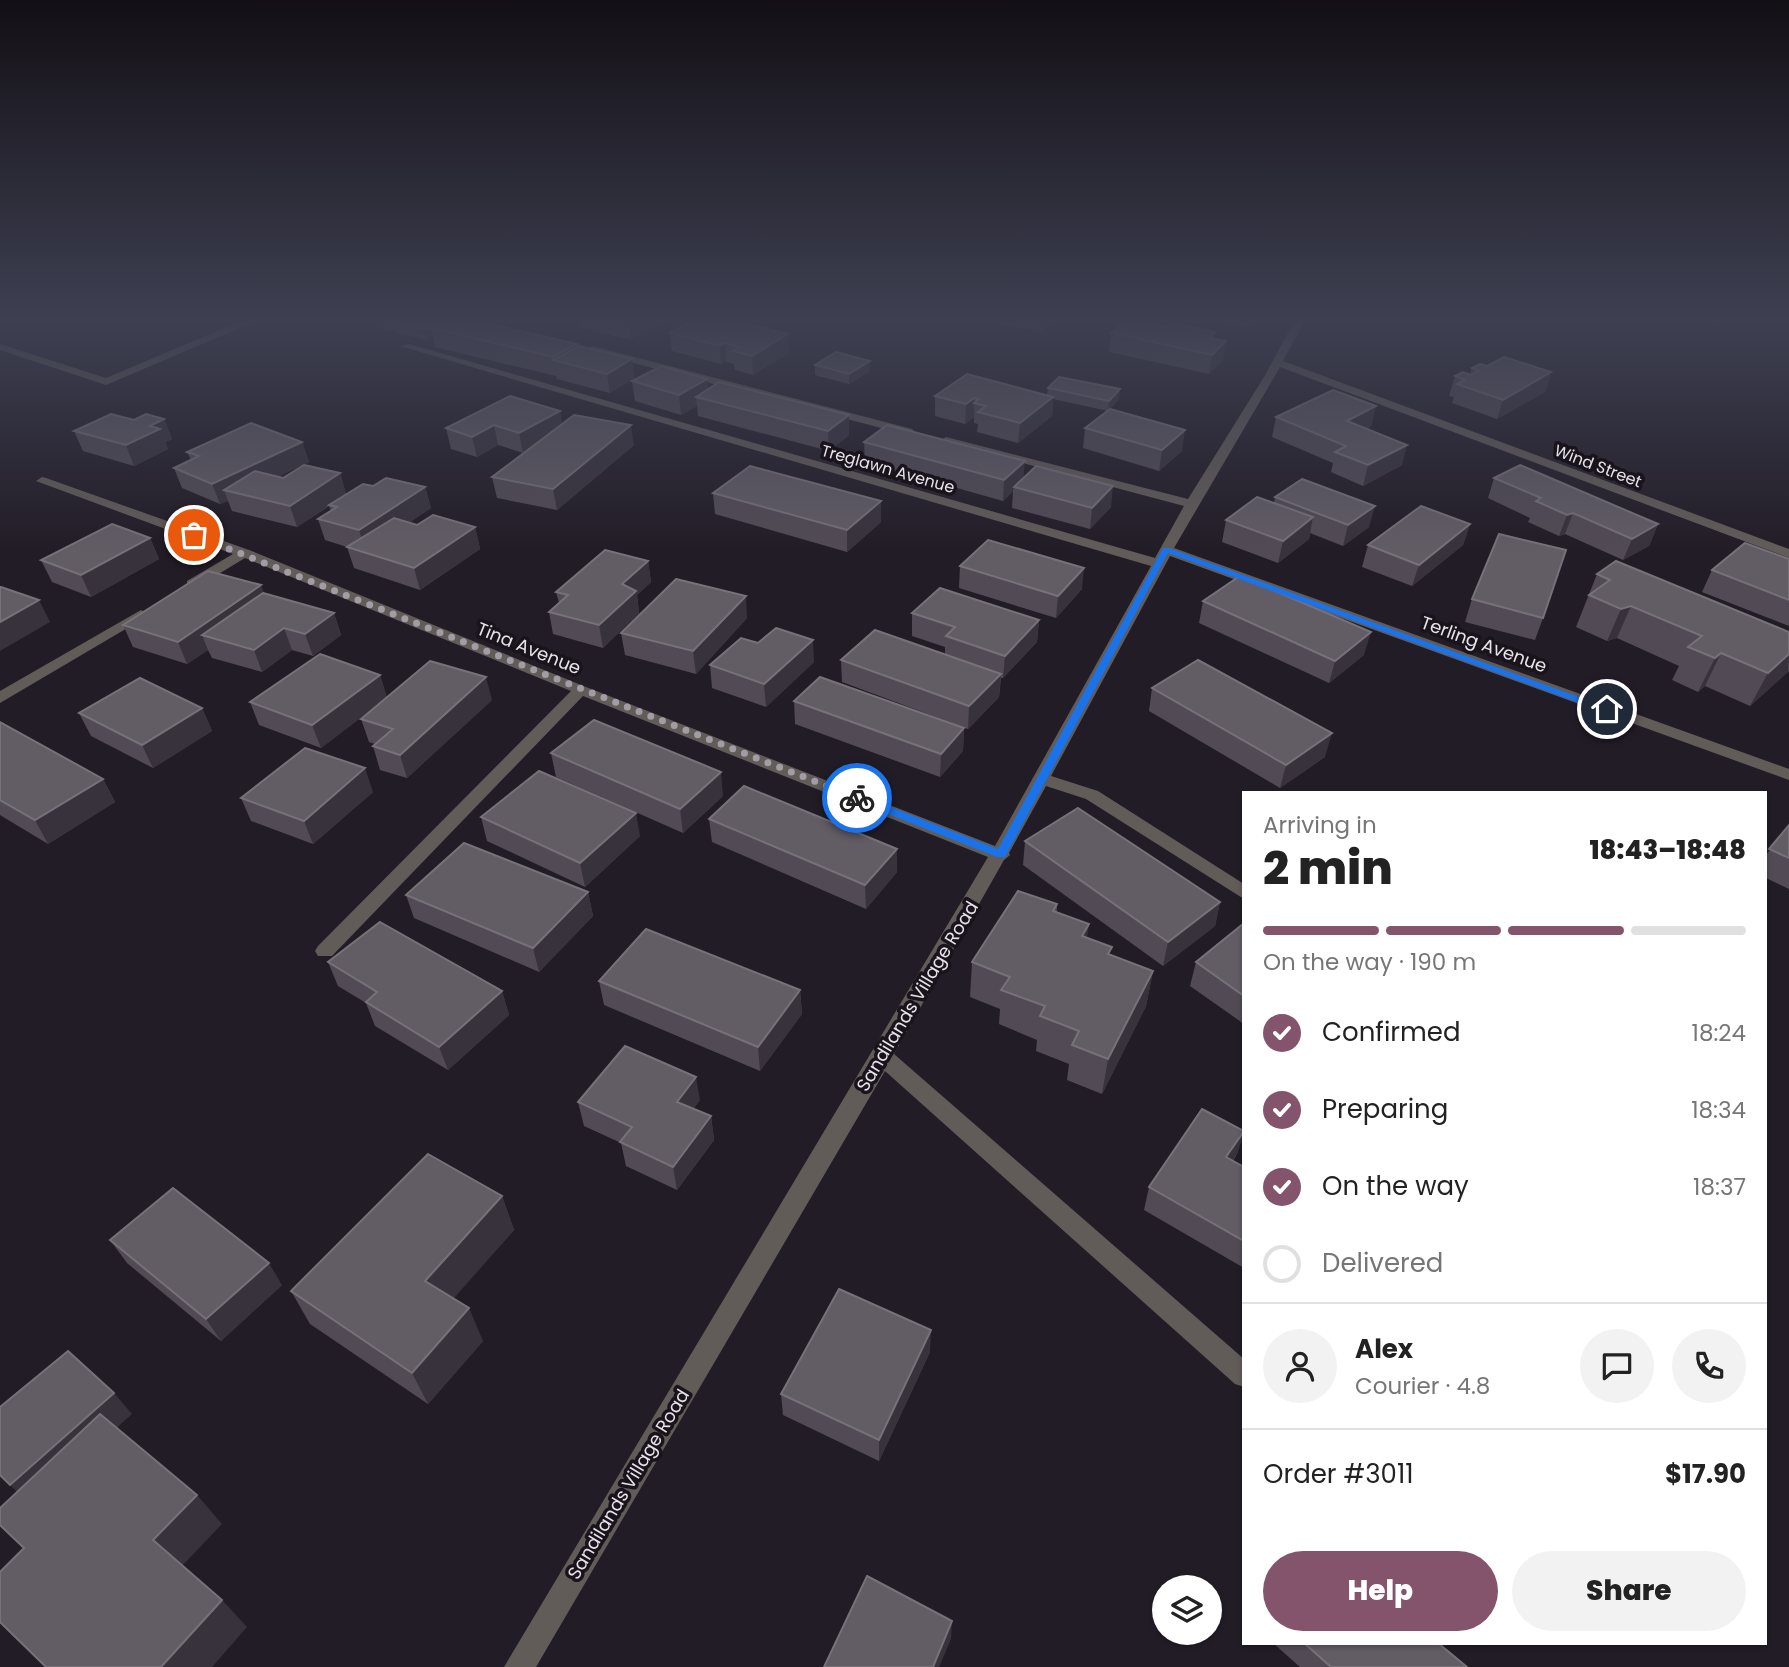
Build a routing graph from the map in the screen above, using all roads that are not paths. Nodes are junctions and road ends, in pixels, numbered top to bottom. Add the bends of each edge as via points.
1 (584, 396) edge
2 (772, 396) edge
3 (1258, 396) edge
4 (1366, 396) edge
5 (926, 436) edge
6 (939, 439) edge
7 (42, 481) dead end
8 (1193, 505) junction
9 (244, 553) junction
10 (1789, 554) edge
11 (1163, 557) junction
12 (174, 594) edge
13 (151, 608) edge
14 (582, 690) junction
15 (0, 698) edge
16 (1789, 775) edge
17 (1042, 779) junction
18 (1001, 855) junction
19 (1242, 892) edge
20 (325, 951) dead end
21 (881, 1056) junction
22 (1242, 1373) edge
23 (519, 1667) edge

1 - 11 street, Treglawn Avenue
2 - 5 street
3 - 8 street, Sandilands Village Road
4 - 10 street, Wind Street
6 - 8 street
7 - 9 street, Tina Avenue
8 - 11 street, Sandilands Village Road
9 - 12 street
9 - 14 street, Tina Avenue
11 - 16 street, Terling Avenue
11 - 17 street, Sandilands Village Road
13 - 15 street
14 - 18 street, Tina Avenue
14 - 20 street
17 - 18 street, Sandilands Village Road
17 - 19 street via 1092,795
18 - 21 street, Sandilands Village Road
21 - 22 street
21 - 23 street, Sandilands Village Road

